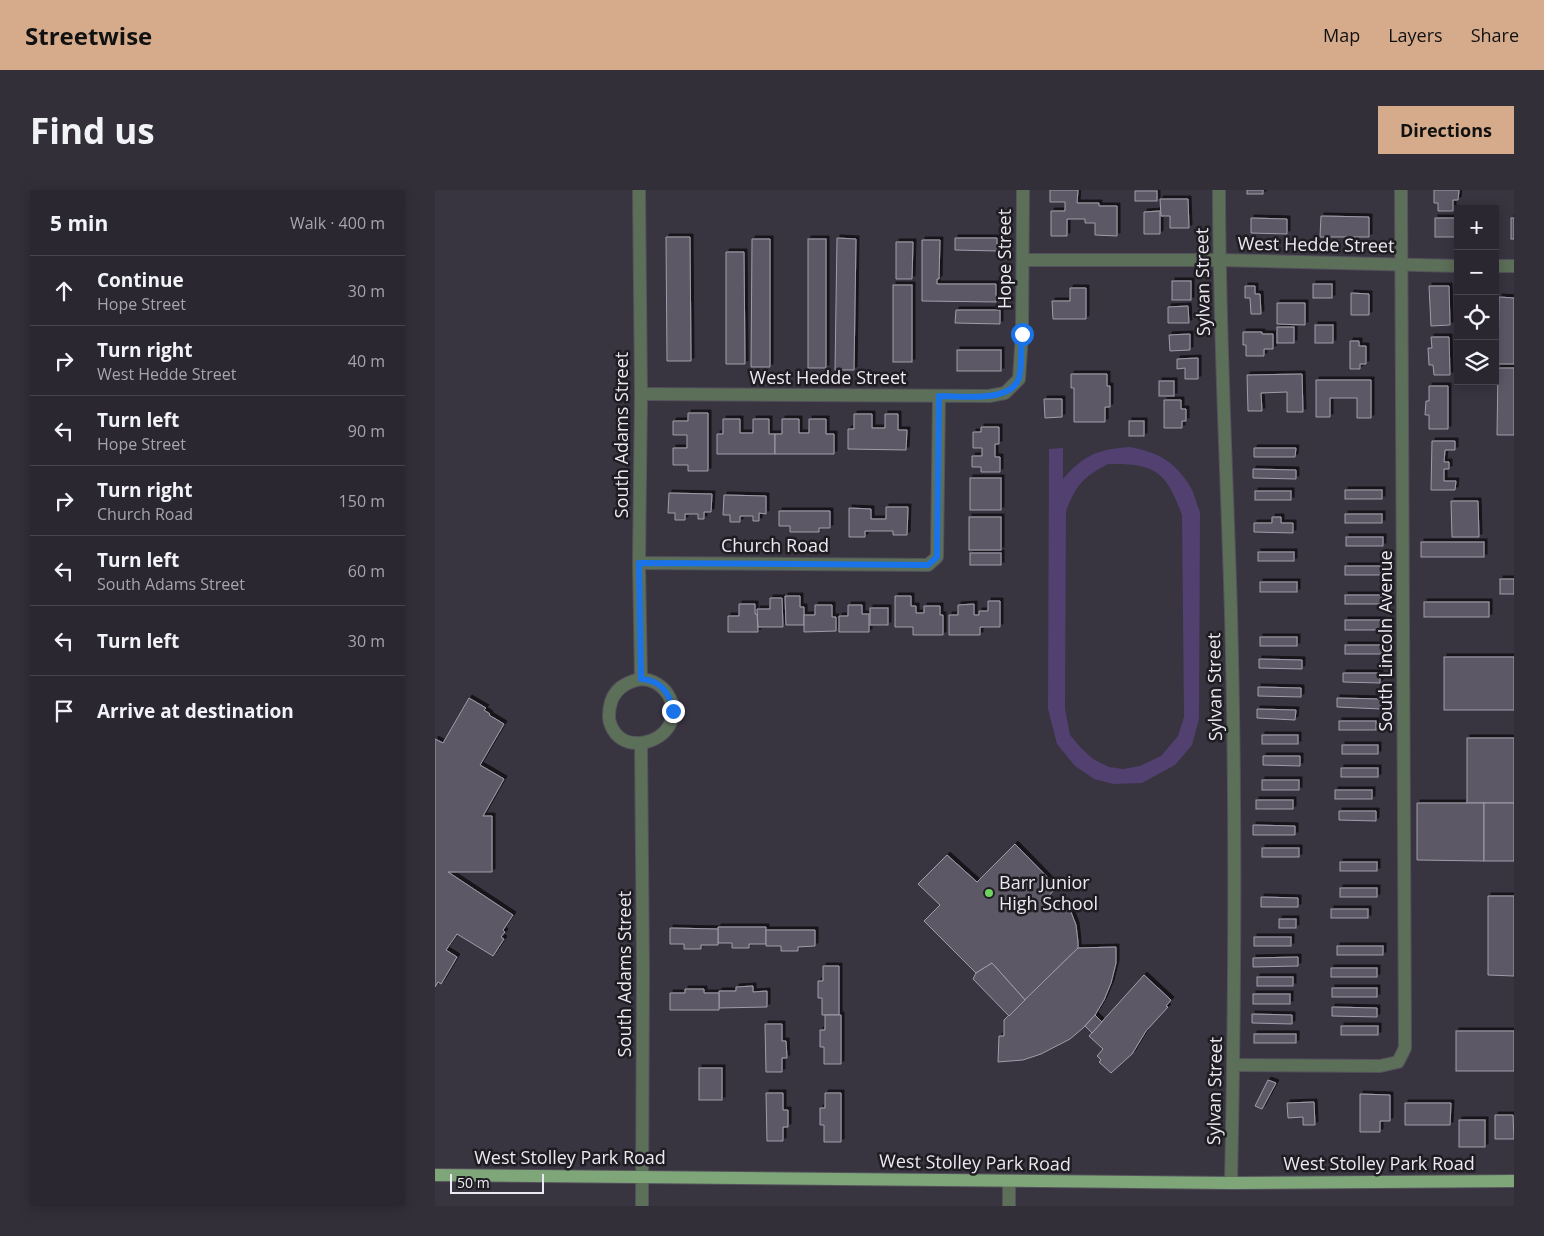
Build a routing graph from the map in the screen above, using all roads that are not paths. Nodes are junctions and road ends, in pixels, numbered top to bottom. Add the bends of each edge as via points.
1 (639, 190) edge
2 (1023, 190) edge
3 (1219, 190) edge
4 (1401, 190) edge
5 (1023, 260) junction
6 (1219, 260) junction
7 (1401, 265) junction
8 (1454, 266) edge
9 (1499, 266) edge
10 (1514, 266) edge
11 (1012, 386) joint
12 (641, 394) junction
13 (939, 396) junction
14 (639, 563) junction
15 (641, 679) junction
16 (641, 743) junction
17 (1233, 1065) junction
18 (435, 1175) edge
19 (642, 1176) junction
20 (1009, 1181) junction
21 (1514, 1181) edge
22 (1231, 1183) junction
23 (642, 1206) edge
24 (1009, 1206) edge

1 - 12 street, South Adams Street
2 - 5 street, Hope Street
3 - 6 street, Sylvan Street
4 - 7 street, South Lincoln Avenue
5 - 6 street, West Hedde Street
5 - 11 street, Hope Street via 1019,379
6 - 7 street, West Hedde Street
6 - 17 street, Sylvan Street via 1231,616 1235,950
7 - 8 street, West Hedde Street
7 - 17 street, South Lincoln Avenue via 1405,1048 1398,1062 1380,1066
9 - 10 street
11 - 13 street, West Hedde Street via 1005,393 989,396
12 - 13 street, West Hedde Street
12 - 14 street, South Adams Street
13 - 14 street, Church Road via 937,557 928,565
14 - 15 street, South Adams Street
15 - 16 street via 653,682 668,693 673,711 669,726 662,735 653,742
15 - 16 street via 625,683 609,705 609,719 616,734
16 - 19 street, South Adams Street
17 - 22 street, Sylvan Street
18 - 19 main road, West Stolley Park Road
19 - 20 main road, West Stolley Park Road
19 - 23 street, South Adams Street
20 - 22 main road, West Stolley Park Road
20 - 24 street
21 - 22 main road, West Stolley Park Road

